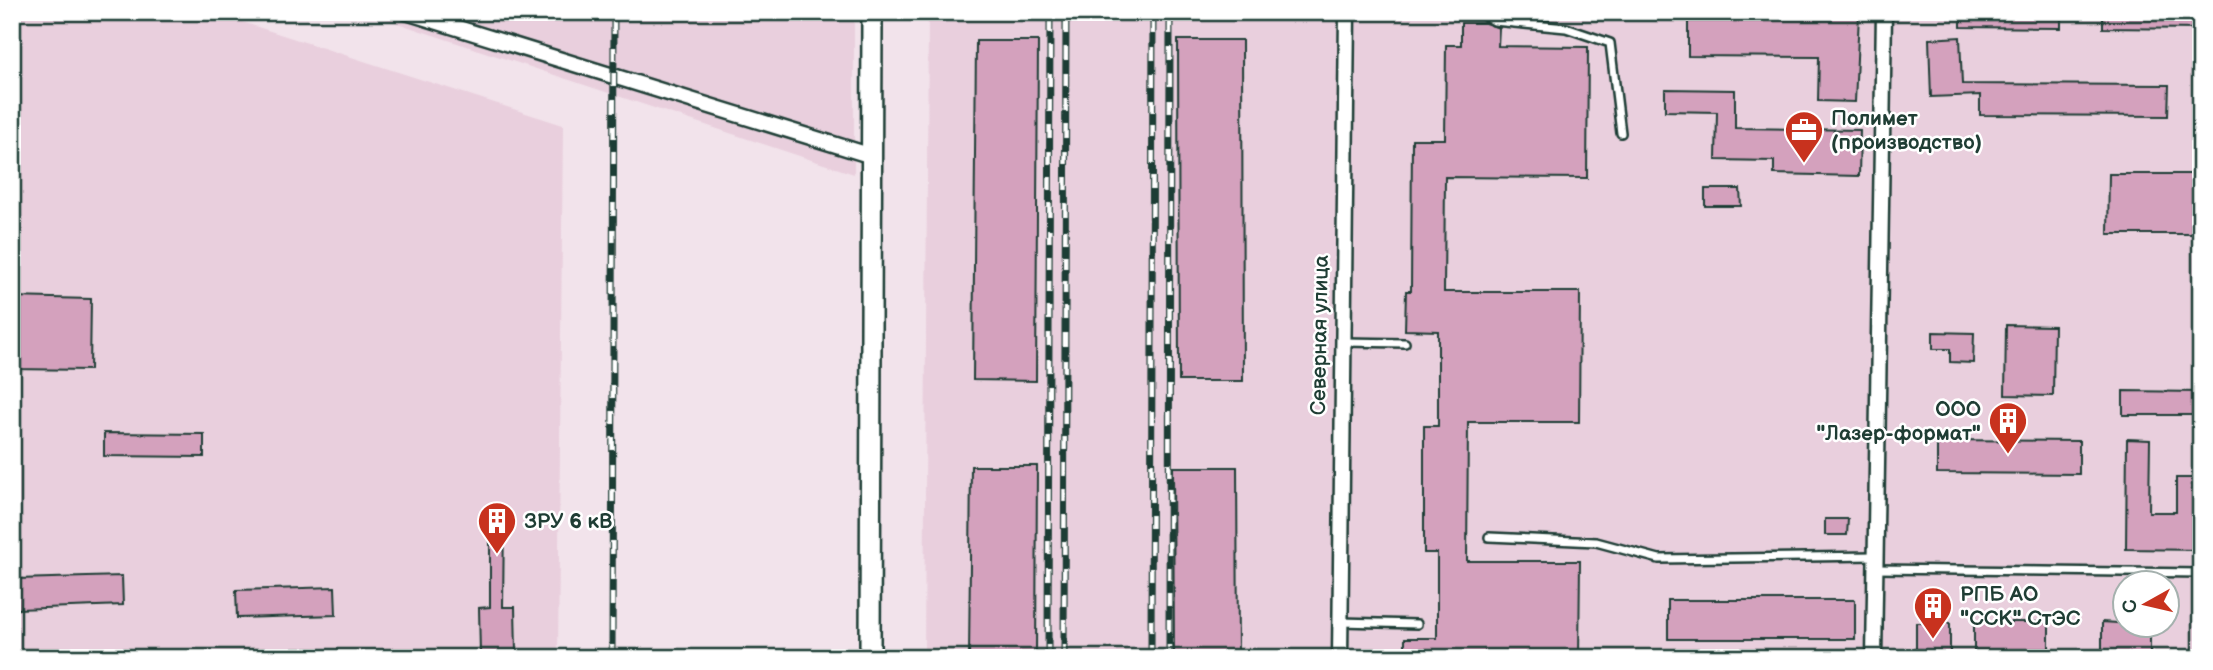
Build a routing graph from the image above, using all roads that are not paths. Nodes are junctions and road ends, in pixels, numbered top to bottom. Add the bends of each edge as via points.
1 (406, 12) edge
2 (873, 12) edge
3 (1346, 12) edge
4 (1477, 12) edge
5 (1884, 12) edge
6 (1621, 133) dead end
7 (872, 156) junction
8 (1343, 342) junction
9 (1405, 343) dead end
10 (1489, 537) dead end
11 (1874, 563) junction
12 (2201, 573) edge
13 (1341, 622) junction
14 (1417, 624) dead end
15 (870, 658) edge
16 (1340, 658) edge
17 (1874, 658) edge

1 - 7 street
2 - 7 main road
3 - 8 street, Северная улица
4 - 6 lane via 1493,21 1566,28 1610,43
5 - 11 street
7 - 15 main road
8 - 9 lane
8 - 13 street, Северная улица
10 - 11 lane via 1596,542 1659,559
11 - 12 lane
11 - 17 street
13 - 14 lane
13 - 16 street, Северная улица

